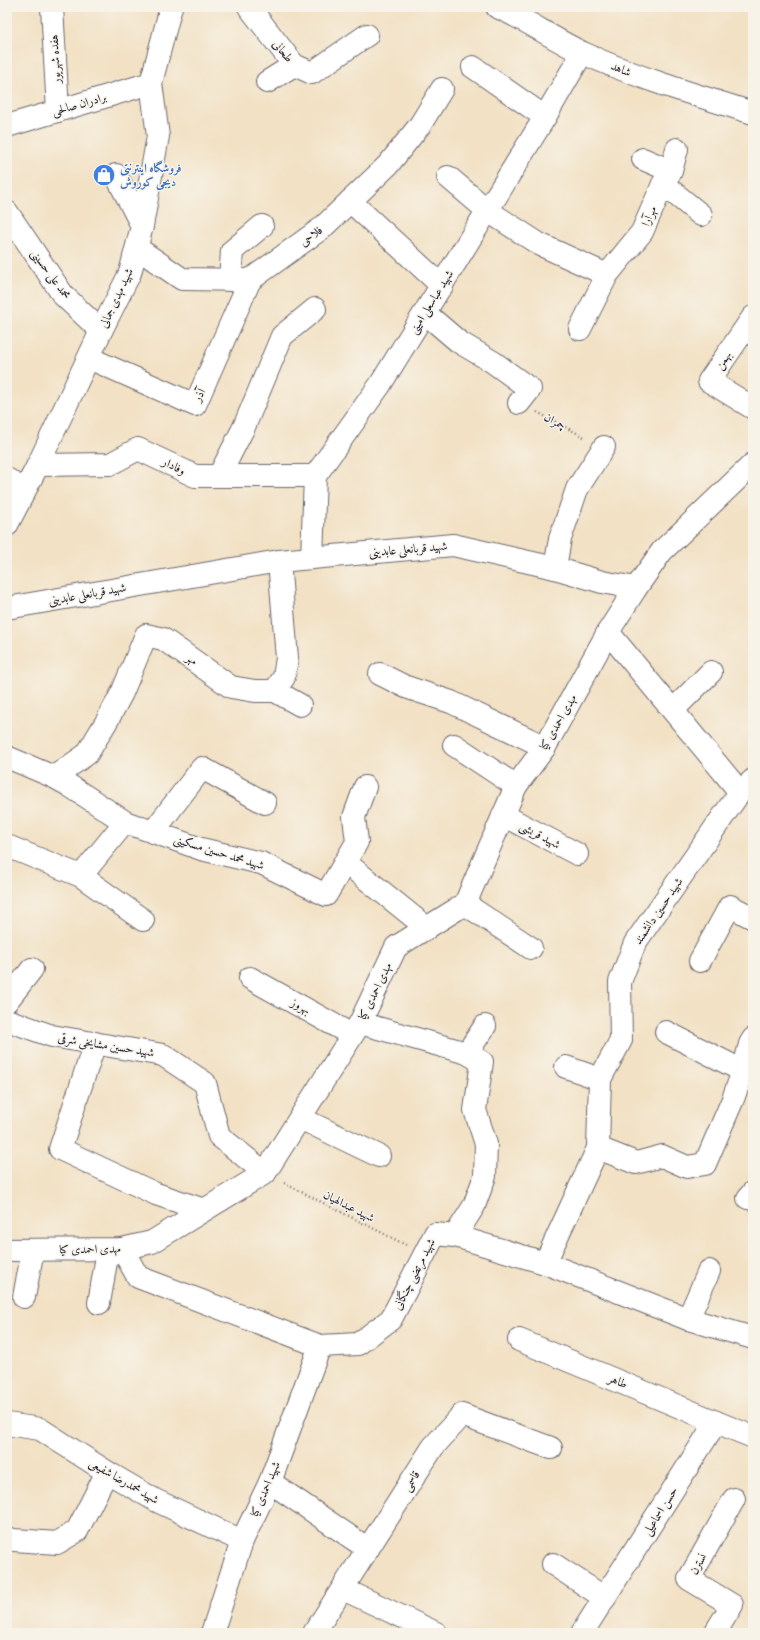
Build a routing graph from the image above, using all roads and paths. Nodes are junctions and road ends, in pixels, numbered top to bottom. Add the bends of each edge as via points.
1 (52, 7) edge
2 (171, 7) edge
3 (249, 7) edge
4 (497, 7) edge
5 (520, 11) edge
6 (367, 35) dead end
7 (582, 53) junction
8 (294, 65) junction
9 (473, 67) dead end
10 (267, 82) dead end
11 (151, 83) junction
12 (442, 89) dead end
13 (58, 110) junction
14 (753, 113) edge
15 (545, 117) junction
16 (7, 126) edge
17 (677, 149) dead end
18 (644, 159) dead end
19 (116, 175) dead end
20 (448, 177) dead end
21 (667, 178) junction
22 (350, 200) junction
23 (488, 211) junction
24 (7, 212) edge
25 (701, 215) dead end
26 (142, 226) junction
27 (262, 226) dead end
28 (137, 248) junction
29 (607, 276) junction
30 (240, 280) junction
31 (442, 286) junction
32 (315, 309) dead end
33 (425, 313) junction
34 (753, 317) edge
35 (580, 329) dead end
36 (101, 331) junction
37 (89, 358) junction
38 (519, 403) joint
39 (753, 408) edge
40 (604, 447) joint
41 (38, 464) junction
42 (753, 464) edge
43 (219, 476) junction
44 (314, 476) junction
45 (15, 485) edge
46 (7, 525) edge
47 (312, 558) junction
48 (279, 561) junction
49 (555, 568) junction
50 (636, 588) junction
51 (7, 608) edge
52 (608, 632) junction
53 (711, 672) dead end
54 (380, 674) dead end
55 (276, 691) junction
56 (300, 705) dead end
57 (673, 710) junction
58 (454, 745) dead end
59 (545, 747) junction
60 (7, 757) edge
61 (54, 777) junction
62 (516, 786) junction
63 (746, 786) edge
64 (365, 787) dead end
65 (265, 803) dead end
66 (503, 815) junction
67 (125, 822) junction
68 (153, 832) junction
69 (7, 846) edge
70 (577, 854) dead end
71 (345, 862) junction
72 (81, 876) junction
73 (465, 904) junction
74 (753, 918) edge
75 (143, 920) dead end
76 (427, 928) junction
77 (531, 948) dead end
78 (700, 962) dead end
79 (32, 970) dead end
80 (250, 978) dead end
81 (7, 1001) edge
82 (7, 1020) edge
83 (485, 1026) dead end
84 (356, 1029) junction
85 (666, 1032) dead end
86 (753, 1039) edge
87 (95, 1043) junction
88 (467, 1053) junction
89 (566, 1067) dead end
90 (743, 1071) junction
91 (600, 1079) junction
92 (300, 1118) junction
93 (598, 1148) junction
94 (378, 1156) dead end
95 (265, 1173) junction
96 (753, 1192) edge
97 (753, 1200) edge
98 (204, 1210) junction
99 (455, 1236) junction
100 (115, 1249) junction
101 (7, 1250) edge
102 (34, 1250) junction
103 (425, 1254) junction
104 (545, 1263) junction
105 (709, 1271) dead end
106 (24, 1297) dead end
107 (99, 1303) dead end
108 (688, 1319) junction
109 (753, 1338) edge
110 (519, 1340) dead end
111 (320, 1346) junction
112 (716, 1422) junction
113 (7, 1424) edge
114 (753, 1437) edge
115 (552, 1448) dead end
116 (107, 1472) junction
117 (270, 1482) junction
118 (734, 1498) dead end
119 (7, 1538) edge
120 (242, 1541) junction
121 (368, 1549) junction
122 (553, 1564) dead end
123 (343, 1588) junction
124 (605, 1598) junction
125 (212, 1633) edge
126 (314, 1633) edge
127 (436, 1633) edge
128 (582, 1633) edge
129 (715, 1633) edge

1 - 13 street, هفده شهریور
2 - 11 street, شهید مهدی جمالی
3 - 8 street, طحانی
4 - 5 street, شاهد
5 - 7 street, شاهد
6 - 8 street, طحانی via 312,73
7 - 14 street, شاهد via 641,78
7 - 15 street, شهید عباسعلی امینی
8 - 10 street
9 - 15 street
11 - 13 street, برادران صالحی
11 - 26 street, شهید مهدی جمالی via 158,136
12 - 22 street, فلاحی via 420,125 388,165
13 - 16 street, برادران صالحی
15 - 23 street, شهید عباسعلی امینی
17 - 21 street, مهرآرا
18 - 21 street
19 - 26 street
20 - 23 street
21 - 25 street
21 - 29 street, مهرآرا via 642,232
22 - 30 street, فلاحی via 322,228
22 - 31 street
23 - 29 street via 539,244
23 - 31 street, شهید عباسعلی امینی
24 - 36 street, محمد علی حسینی via 64,295
26 - 28 street, شهید مهدی جمالی
27 - 30 street via 232,251
28 - 30 street via 182,280
28 - 36 street, شهید مهدی جمالی via 130,274
29 - 35 street, مهرآرا
30 - 37 street, آذر via 195,405
31 - 33 street, شهید عباسعلی امینی
32 - 43 street via 282,336 244,427
33 - 38 street via 459,342 493,362 530,389
33 - 44 street, شهید عباسعلی امینی via 380,385
34 - 39 street, بهمن via 709,380
36 - 37 street, شهید مهدی جمالی
37 - 41 street, شهید مهدی جمالی
38 - 40 path, چمران
40 - 49 street via 577,489 560,539
41 - 43 street, وفادار via 110,464 138,449 195,476
41 - 45 street, شهید مهدی جمالی
42 - 50 street via 662,551
43 - 44 street, وفادار
44 - 47 street
45 - 46 street, شهید مهدی جمالی
47 - 48 street, شهید قربانعلی عابدینی
47 - 49 street, شهید قربانعلی عابدینی via 453,545
48 - 51 street, شهید قربانعلی عابدینی
48 - 55 street via 286,658 284,677
49 - 50 street, شهید قربانعلی عابدینی via 602,582
50 - 52 street, مهدی احمدی کیا
52 - 57 street
52 - 59 street, مهدی احمدی کیا
53 - 57 street
54 - 59 street via 406,687 451,702
55 - 56 street
55 - 61 street, مهر via 231,687 163,639 146,635 122,693 87,754
57 - 63 street
58 - 62 street
59 - 62 street, مهدی احمدی کیا
60 - 61 street, شهید محمد حسین مسکینی
61 - 67 street, شهید محمد حسین مسکینی
62 - 66 street, مهدی احمدی کیا
63 - 91 street, شهید حسین دانشمند via 635,943 620,982 621,1040
64 - 71 street, شهید محمد حسین مسکینی via 354,817 357,842
65 - 68 street via 202,768
66 - 70 street, شهید قریشی
66 - 73 street, مهدی احمدی کیا
67 - 68 street, شهید محمد حسین مسکینی
67 - 72 street
68 - 71 street, شهید محمد حسین مسکینی via 201,849 261,863 326,895
69 - 72 street
71 - 76 street
72 - 75 street
73 - 76 street, مهدی احمدی کیا
73 - 77 street
74 - 78 street via 730,906
76 - 84 street, مهدی احمدی کیا via 396,947
79 - 81 street
80 - 84 street, بهروز
82 - 87 street, شهید حسین مشایخی شرقی via 52,1036
83 - 88 street
84 - 88 street, بهروز
84 - 92 street, مهدی احمدی کیا
85 - 90 street
86 - 90 street
87 - 95 street, شهید حسین مشایخی شرقی via 163,1055 205,1083 219,1136
87 - 98 street via 60,1148 156,1194
88 - 99 street via 482,1062 475,1110 486,1144 485,1176 474,1206
89 - 91 street
90 - 93 street via 734,1099 705,1164 687,1167 662,1156 636,1163
91 - 93 street, شهید حسین دانشمند
92 - 94 street
92 - 95 street, مهدی احمدی کیا
93 - 104 street, شهید حسین دانشمند
95 - 98 street, مهدی احمدی کیا
95 - 103 path, شهید عبدالهیان
96 - 97 street via 748,1198
98 - 100 street, مهدی احمدی کیا via 152,1242
99 - 103 street, شهید مرتضی چنگانی via 435,1234
99 - 104 street, شهید مرتضی چنگانی
100 - 102 street, مهدی احمدی کیا
100 - 107 street
100 - 111 street, شهید مرتضی چنگانی via 138,1277
101 - 102 street, مهدی احمدی کیا
102 - 106 street
103 - 111 street, شهید مرتضی چنگانی via 391,1318 358,1344
104 - 108 street, شهید مرتضی چنگانی
105 - 108 street
108 - 109 street, شهید مرتضی چنگانی
110 - 112 street, طاهر
111 - 117 street, شهید احمدی کیا
112 - 114 street
112 - 124 street, حسن اسماعیلی
113 - 116 street, شهید محمدرضا شفیعی via 40,1429
115 - 121 street, قاسمی via 462,1414 433,1447
116 - 119 street via 77,1531 57,1543
116 - 120 street, شهید محمدرضا شفیعی via 155,1500
117 - 120 street, شهید احمدی کیا
117 - 121 street
118 - 129 street, نسترن via 689,1578 732,1605
120 - 125 street, شهید احمدی کیا
121 - 123 street, قاسمی
122 - 124 street
123 - 126 street, قاسمی
123 - 127 street
124 - 128 street, حسن اسماعیلی

